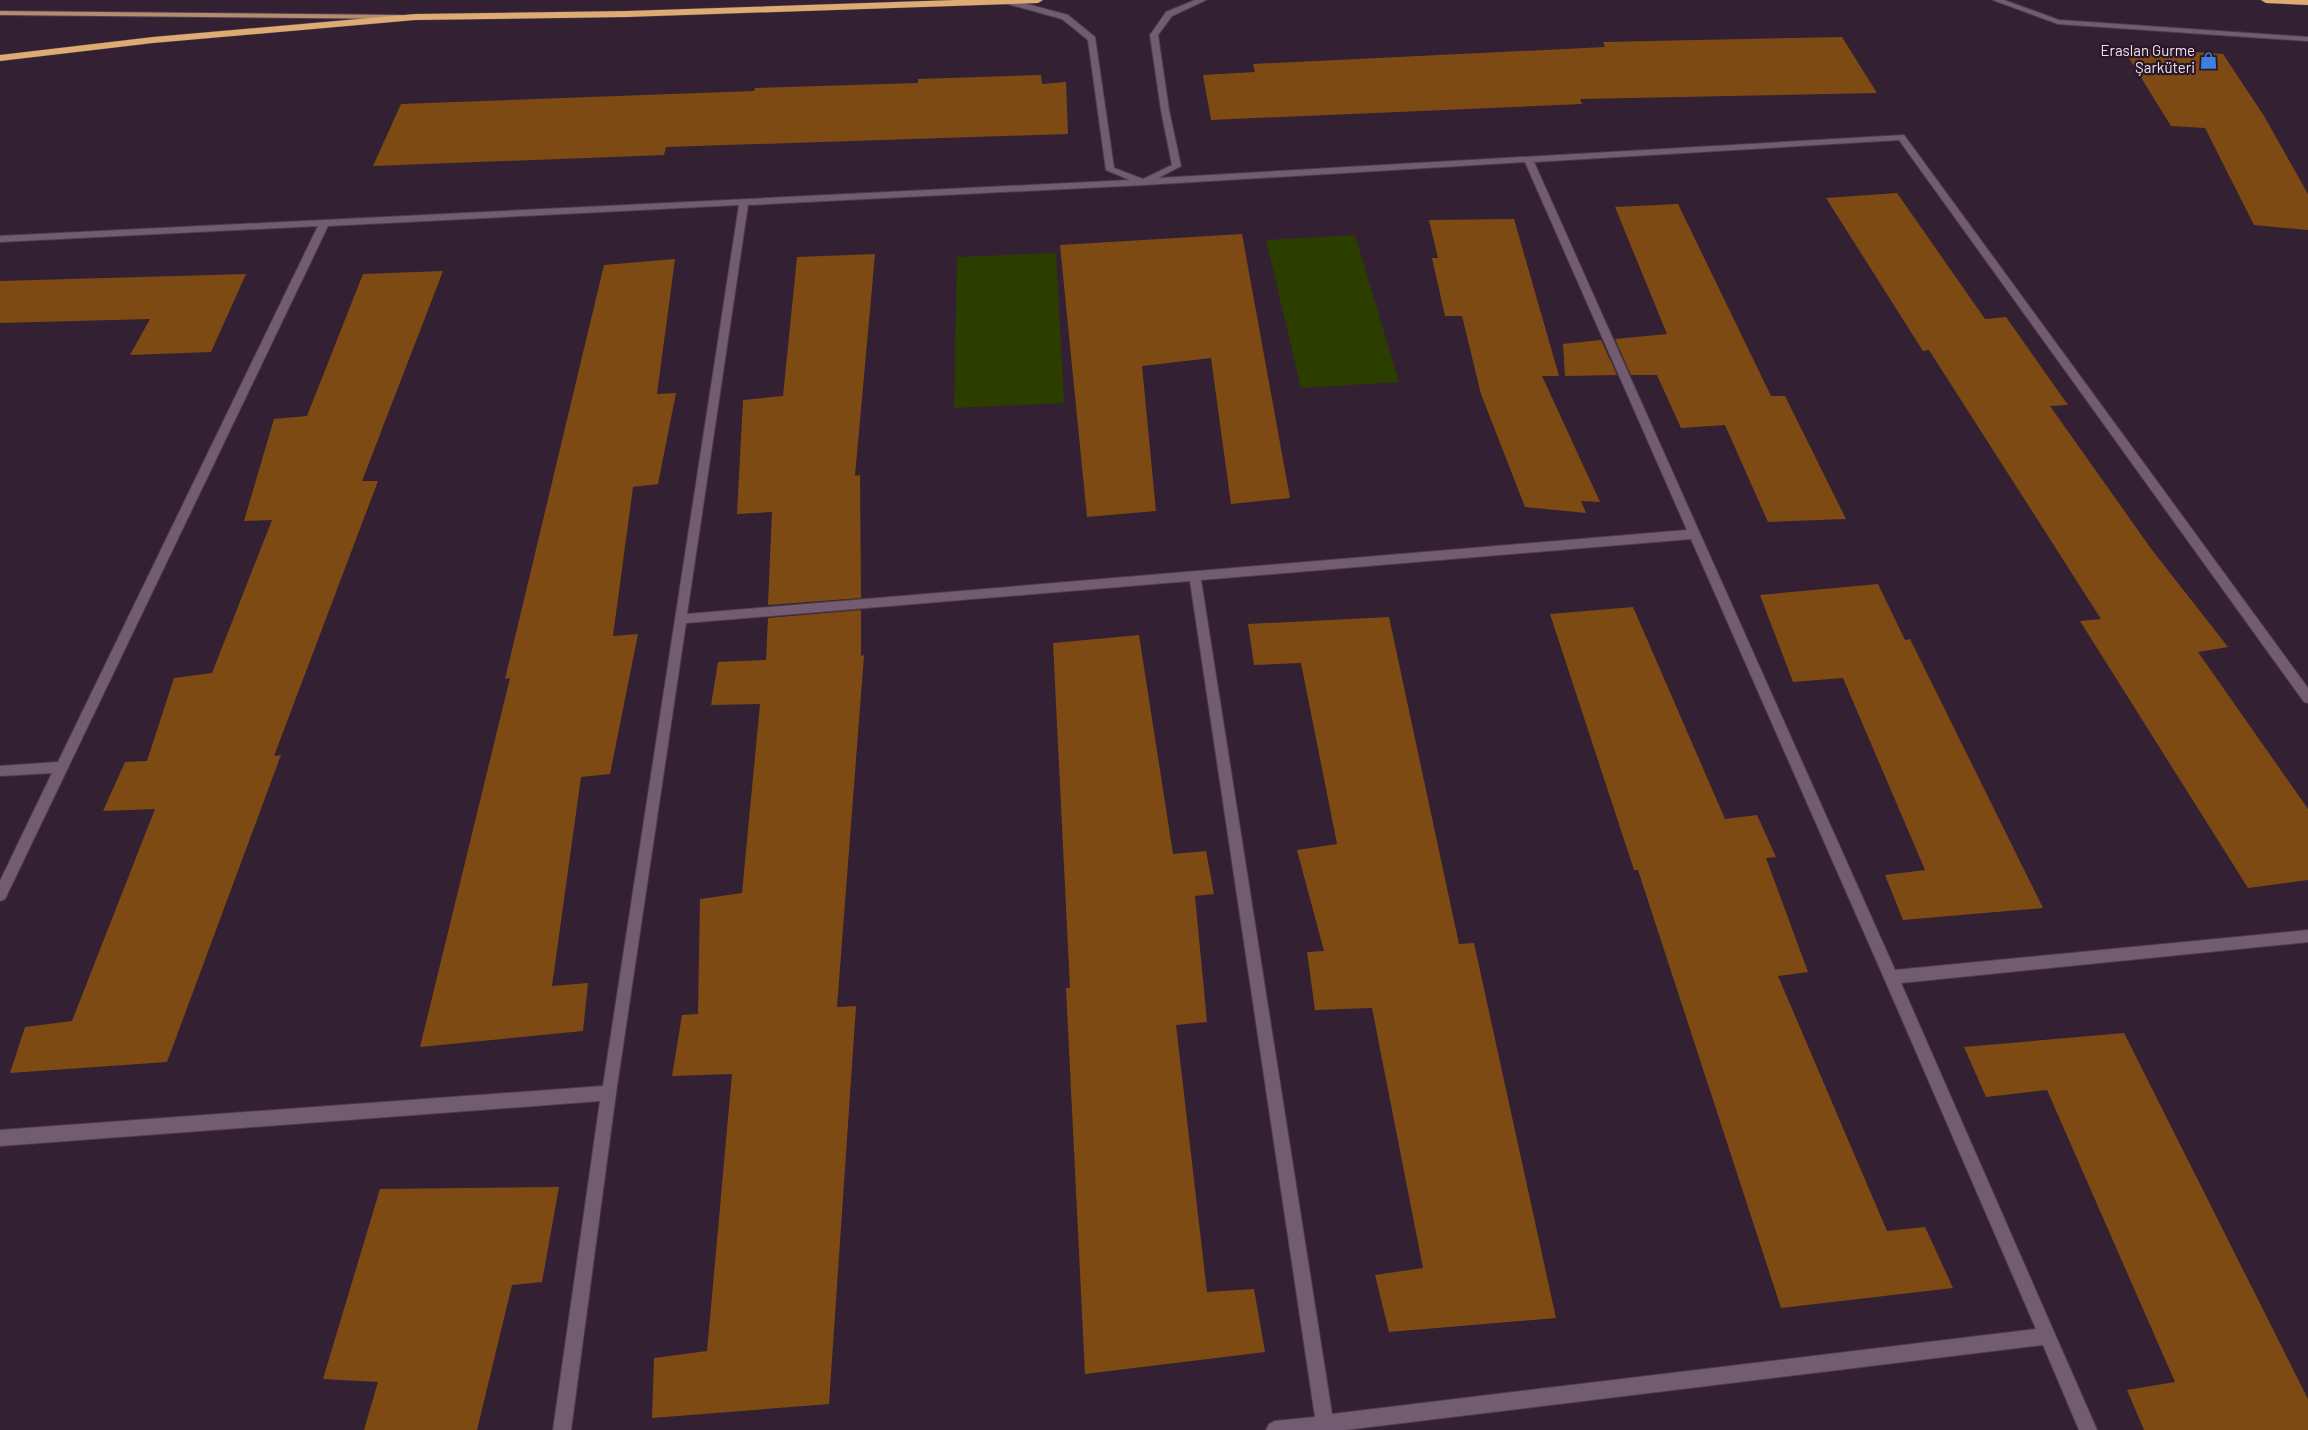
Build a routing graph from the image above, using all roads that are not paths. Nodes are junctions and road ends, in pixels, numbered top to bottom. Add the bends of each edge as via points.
1 (1038, 0) edge
2 (1202, 0) edge
3 (1997, 0) edge
4 (2266, 0) edge
5 (1007, 1) edge
6 (2308, 2) edge
7 (0, 13) edge
8 (415, 17) junction
9 (2308, 39) edge
10 (0, 58) edge
11 (1528, 159) junction
12 (1144, 182) junction
13 (744, 201) junction
14 (324, 224) junction
15 (0, 239) edge
16 (1694, 534) junction
17 (1195, 576) junction
18 (681, 619) junction
19 (2308, 698) edge
20 (62, 767) junction
21 (0, 771) edge
22 (0, 895) edge
23 (2308, 936) edge
24 (1891, 977) junction
25 (609, 1093) junction
26 (0, 1138) edge
27 (2048, 1336) junction
28 (1326, 1427) edge
29 (562, 1430) edge
30 (1274, 1430) edge
31 (2088, 1430) edge

1 - 5 highway
2 - 12 lane via 1169,14 1154,35 1177,166
3 - 9 lane via 2058,22
4 - 6 highway
5 - 8 highway via 638,14
5 - 12 lane via 1065,17 1092,39 1110,170
7 - 8 main road
8 - 10 highway via 153,40
11 - 12 lane
11 - 16 lane
11 - 19 lane via 1901,137
12 - 13 lane
13 - 14 lane
13 - 18 lane
14 - 15 lane
14 - 20 lane
16 - 17 lane
16 - 24 lane
17 - 18 lane
17 - 28 lane
18 - 25 lane
20 - 21 lane
20 - 22 lane
23 - 24 lane
24 - 27 lane
25 - 26 lane
25 - 29 lane
27 - 28 lane
27 - 31 lane
28 - 30 lane

